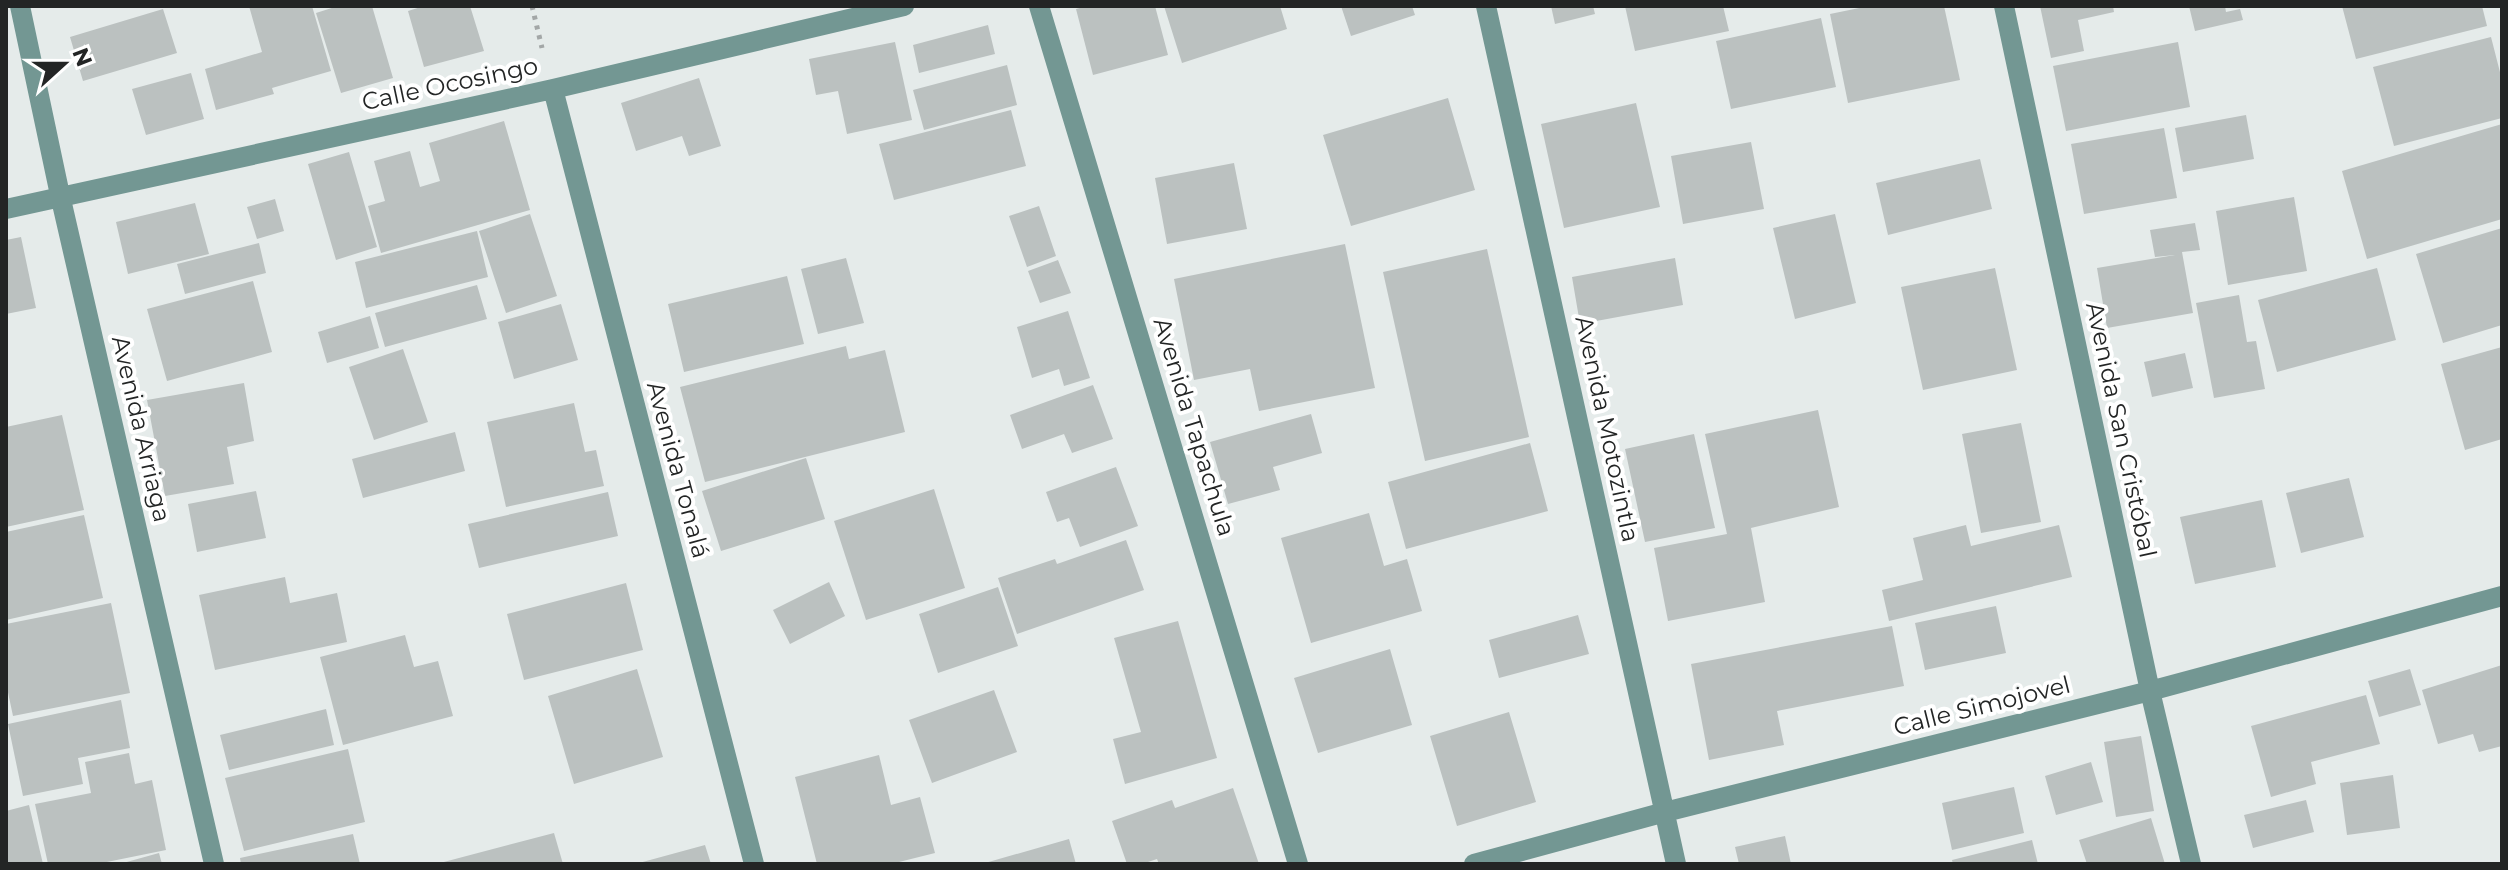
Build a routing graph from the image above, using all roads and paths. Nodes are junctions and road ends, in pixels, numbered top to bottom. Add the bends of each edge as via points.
1 (20, 6) edge
2 (904, 6) edge
3 (1039, 6) edge
4 (1486, 6) edge
5 (2004, 6) edge
6 (553, 89) junction
7 (60, 195) junction
8 (6, 209) edge
9 (2502, 596) edge
10 (2150, 691) junction
11 (1665, 812) junction
12 (214, 864) edge
13 (754, 864) edge
14 (1298, 864) edge
15 (1474, 864) edge
16 (1676, 864) edge
17 (2191, 864) edge

1 - 7 street, Avenida Arriaga
2 - 6 street, Calle Ocosingo
3 - 14 street, Avenida Tapachula
4 - 11 street, Avenida Motozintla
5 - 10 street, Avenida San Cristóbal
6 - 7 street, Calle Ocosingo
6 - 13 street, Avenida Tonalá
7 - 8 street, Calle Ocosingo
7 - 12 street, Avenida Arriaga
9 - 10 street, Calle Simojovel
10 - 11 street, Calle Simojovel
10 - 17 street, Avenida San Cristóbal
11 - 15 street, Calle Simojovel
11 - 16 street, Avenida Motozintla

